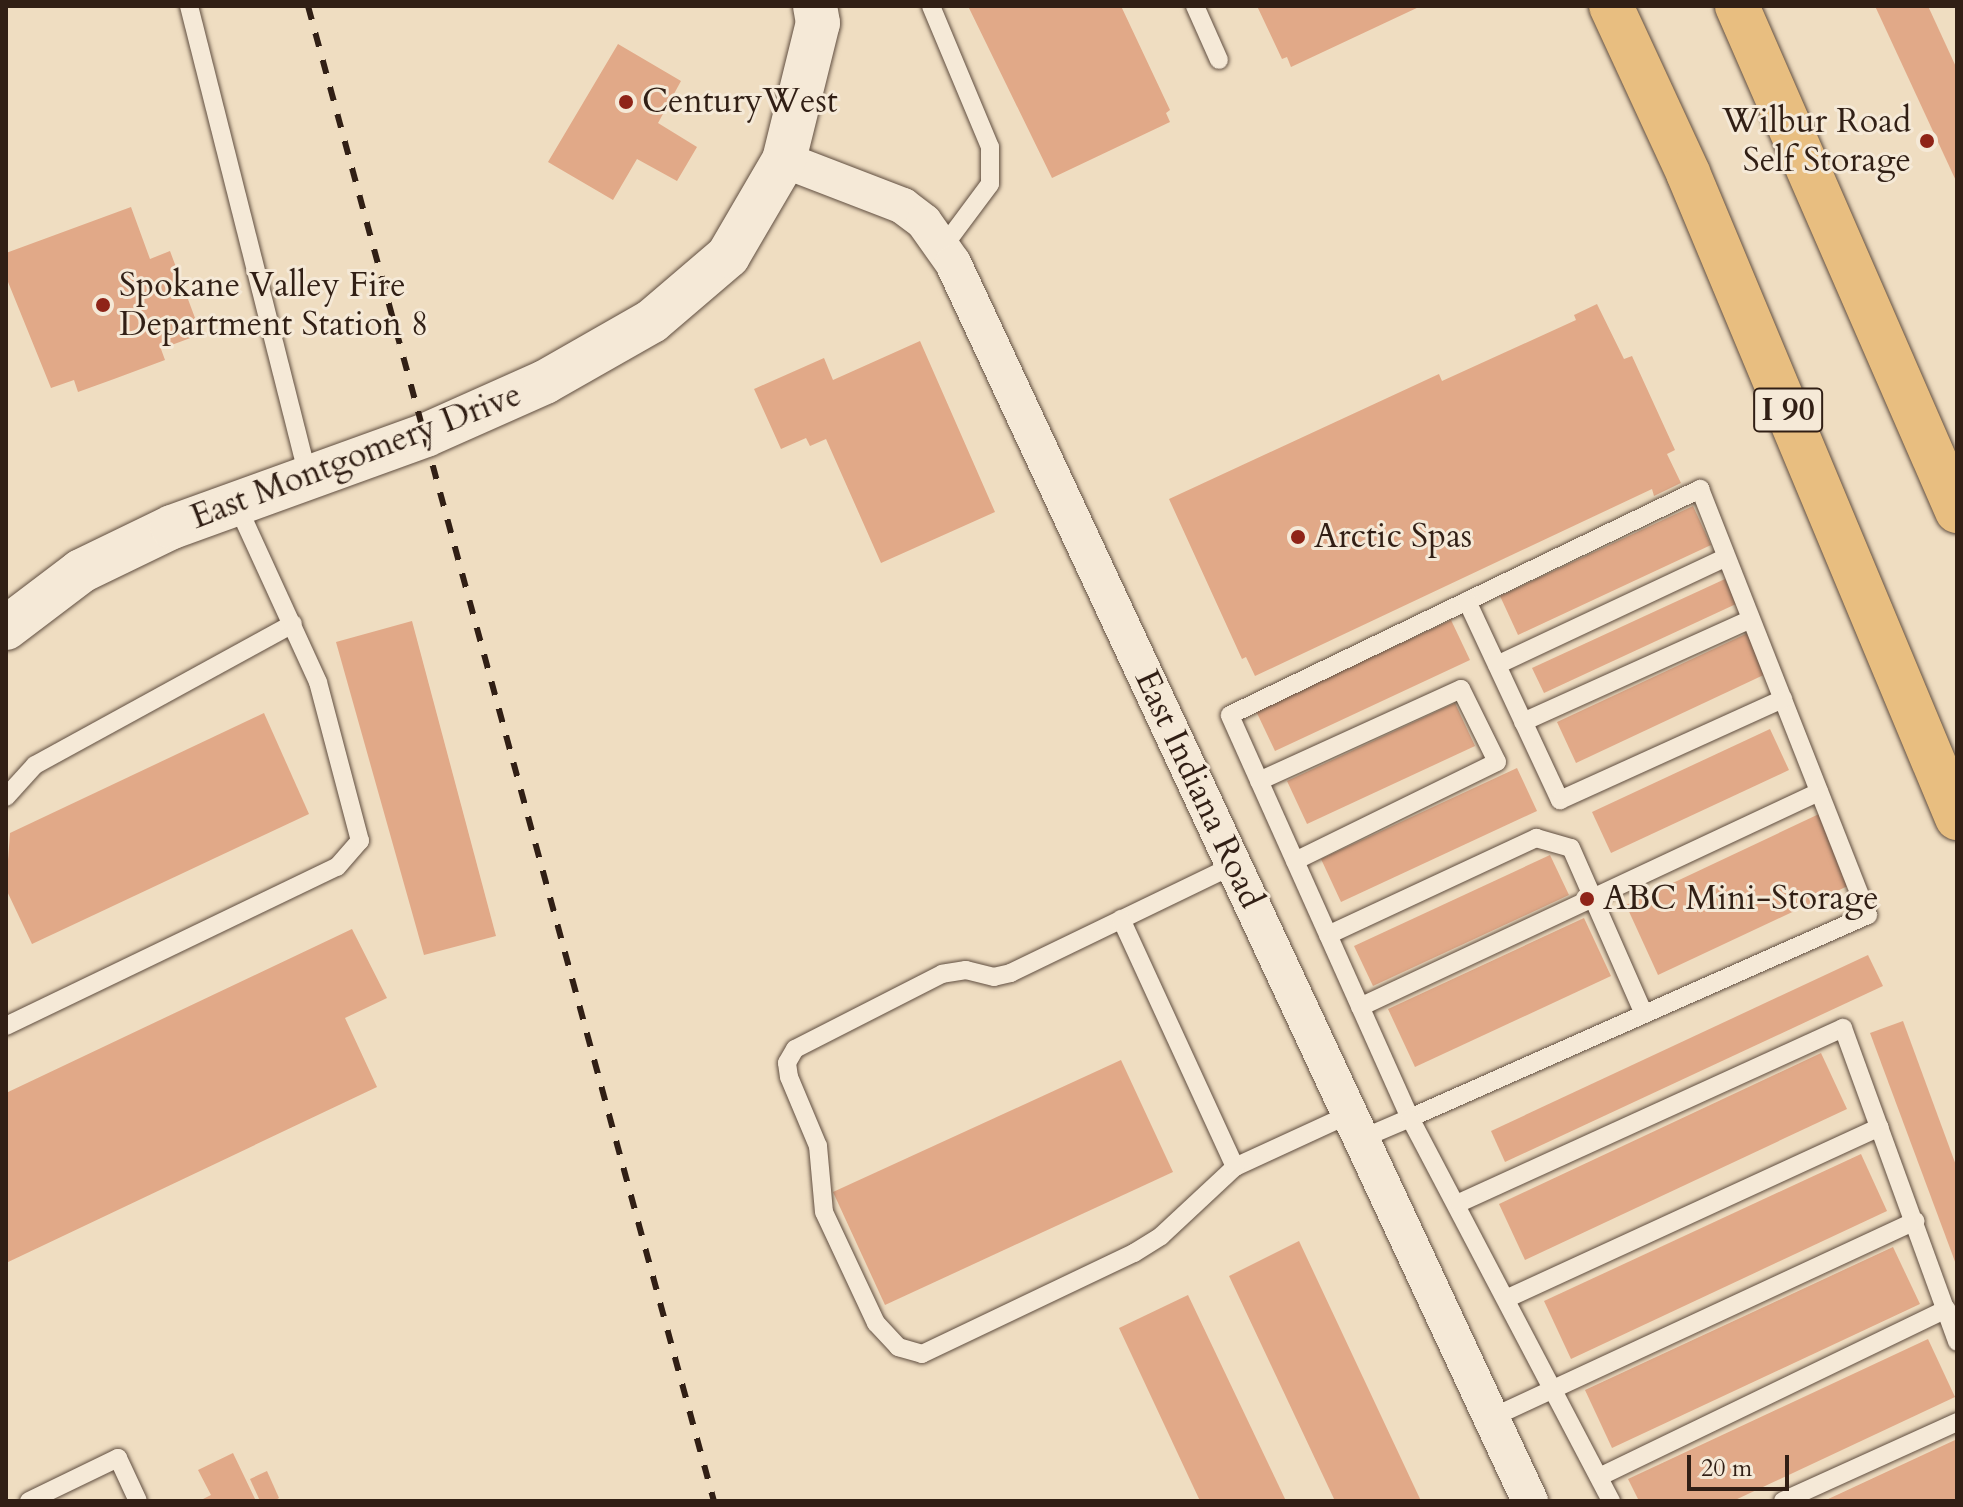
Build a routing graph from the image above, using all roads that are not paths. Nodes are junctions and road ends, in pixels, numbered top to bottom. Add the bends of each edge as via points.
1 (189, 6) edge
2 (815, 6) edge
3 (931, 6) edge
4 (1195, 6) edge
5 (1611, 6) edge
6 (1737, 6) edge
7 (1219, 60) dead end
8 (784, 160) junction
9 (943, 247) junction
10 (308, 477) junction
11 (236, 503) junction
12 (1957, 511) edge
13 (1726, 557) junction
14 (1467, 601) junction
15 (1751, 619) junction
16 (293, 624) junction
17 (6, 628) edge
18 (1497, 665) junction
19 (1783, 699) junction
20 (1523, 722) junction
21 (1259, 781) junction
22 (1819, 792) junction
23 (6, 797) edge
24 (1957, 818) edge
25 (1295, 861) junction
26 (1234, 865) junction
27 (1594, 897) junction
28 (1121, 919) junction
29 (1328, 935) junction
30 (1360, 1007) junction
31 (1644, 1014) junction
32 (6, 1026) edge
33 (1410, 1118) junction
34 (1356, 1127) junction
35 (1880, 1127) junction
36 (1235, 1167) junction
37 (1459, 1203) junction
38 (1916, 1221) junction
39 (1508, 1298) junction
40 (1946, 1309) junction
41 (1957, 1342) edge
42 (1554, 1386) junction
43 (1491, 1418) junction
44 (1957, 1422) edge
45 (1599, 1477) junction
46 (29, 1501) edge
47 (138, 1501) edge
48 (1530, 1501) edge
49 (1611, 1501) edge
50 (1783, 1501) edge

1 - 10 lane
2 - 8 street, East Montgomery Drive via 818,23
3 - 9 lane via 990,147 990,184
4 - 7 lane
5 - 24 highway, I 90 via 1688,173
6 - 12 highway
8 - 9 street, East Indiana Road via 903,206
8 - 10 street, East Montgomery Drive via 728,256 652,321 545,382 426,435
9 - 26 street, East Indiana Road
10 - 11 street, East Montgomery Drive
11 - 16 lane
11 - 17 street, East Montgomery Drive via 182,522 81,571
13 - 14 lane via 1700,489
13 - 15 lane
13 - 18 lane
14 - 18 lane
14 - 21 lane via 1230,715
15 - 19 lane
15 - 20 lane
16 - 23 lane via 35,765
16 - 32 lane via 318,682 360,841 337,867
18 - 20 lane
19 - 20 lane via 1560,800
19 - 22 lane
21 - 25 lane
21 - 25 lane via 1461,689 1497,762
22 - 27 lane
22 - 31 lane via 1868,915
25 - 29 lane
26 - 28 lane
26 - 34 street, East Indiana Road
27 - 29 lane via 1571,848 1536,838
27 - 30 lane
27 - 31 lane
28 - 36 lane
28 - 36 lane via 1011,973 942,974 795,1049 787,1063 789,1077 818,1146 824,1212 876,1323 898,1347 922,1354 1134,1253 1161,1236
29 - 30 lane
30 - 33 lane
31 - 33 lane
33 - 34 lane
33 - 37 lane
34 - 36 lane
34 - 43 street, East Indiana Road
35 - 37 lane via 1843,1028
35 - 38 lane
35 - 39 lane
37 - 39 lane
38 - 40 lane
38 - 42 lane
39 - 42 lane
40 - 41 lane
40 - 45 lane
42 - 43 lane
42 - 45 lane
43 - 48 street, East Indiana Road
44 - 50 lane
45 - 49 lane
46 - 47 lane via 118,1458

